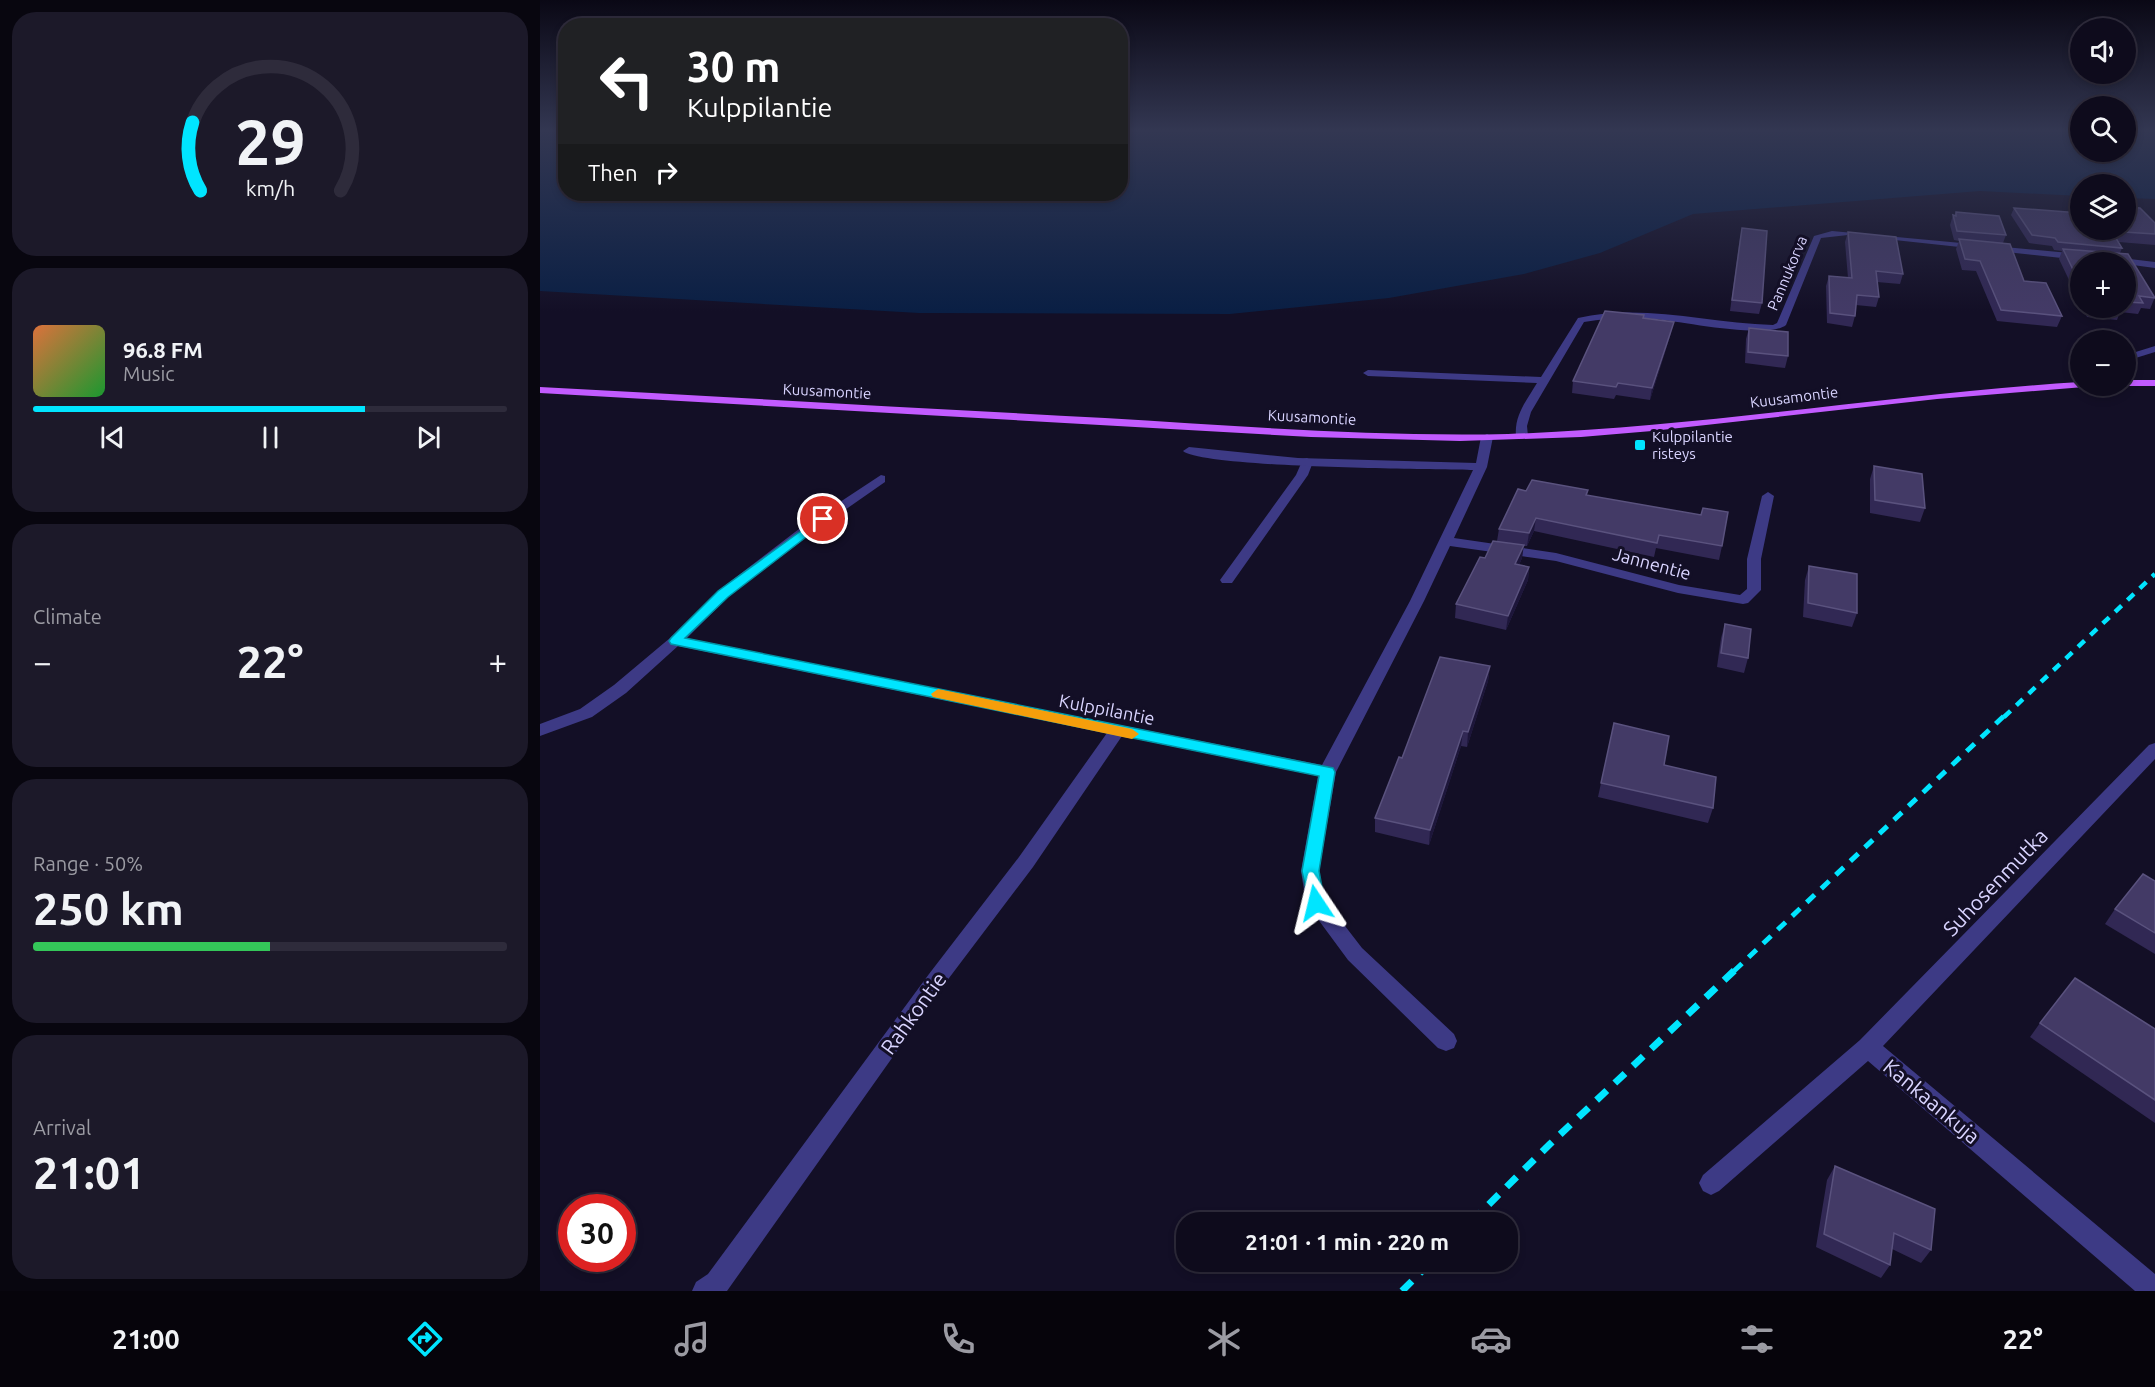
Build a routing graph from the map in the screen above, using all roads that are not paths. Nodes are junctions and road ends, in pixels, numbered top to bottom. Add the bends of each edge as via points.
1 (2070, 255) edge
2 (2136, 263) edge
3 (2155, 265) edge
4 (2155, 349) edge
5 (2136, 355) edge
6 (1368, 373) dead end
7 (1543, 380) junction
8 (2136, 383) edge
9 (2155, 383) edge
10 (2070, 386) edge
11 (540, 390) edge
12 (1522, 436) junction
13 (1487, 437) junction
14 (1189, 451) dead end
15 (1307, 462) junction
16 (1481, 467) junction
17 (881, 479) dead end
18 (1767, 496) dead end
19 (1444, 541) junction
20 (1227, 580) dead end
21 (675, 641) junction
22 (540, 730) edge
23 (1117, 731) junction
24 (2155, 749) edge
25 (1328, 772) junction
26 (1446, 1041) dead end
27 (1868, 1047) junction
28 (1711, 1184) dead end
29 (705, 1291) edge
30 (2155, 1291) edge

1 - 7 street, Pannukorva via 1832,233 1818,237 1781,325 1759,328 1632,313 1605,314 1581,320
2 - 3 street
4 - 5 street
6 - 7 street
7 - 12 street, Pannukorva via 1525,412
8 - 9 main road
10 - 12 main road, Kuusamontie via 1926,396 1691,426
11 - 13 main road, Kuusamontie via 1301,432
12 - 13 main road, Kuusamontie
13 - 16 street
14 - 15 street
15 - 16 street
15 - 20 street via 1302,475
16 - 19 street
17 - 21 street via 723,594
18 - 19 street, Jannentie via 1754,559 1754,590 1743,600 1714,597 1571,560
19 - 25 street via 1417,602
21 - 22 street via 620,689 585,713
21 - 23 street, Kulppilantie
23 - 25 street, Kulppilantie
23 - 29 street, Rahkontie via 1026,862 717,1283
24 - 27 street, Suhosenmutka
25 - 26 street via 1310,871 1316,903 1355,954
27 - 28 street, Kankaankuja
27 - 30 street, Kankaankuja

